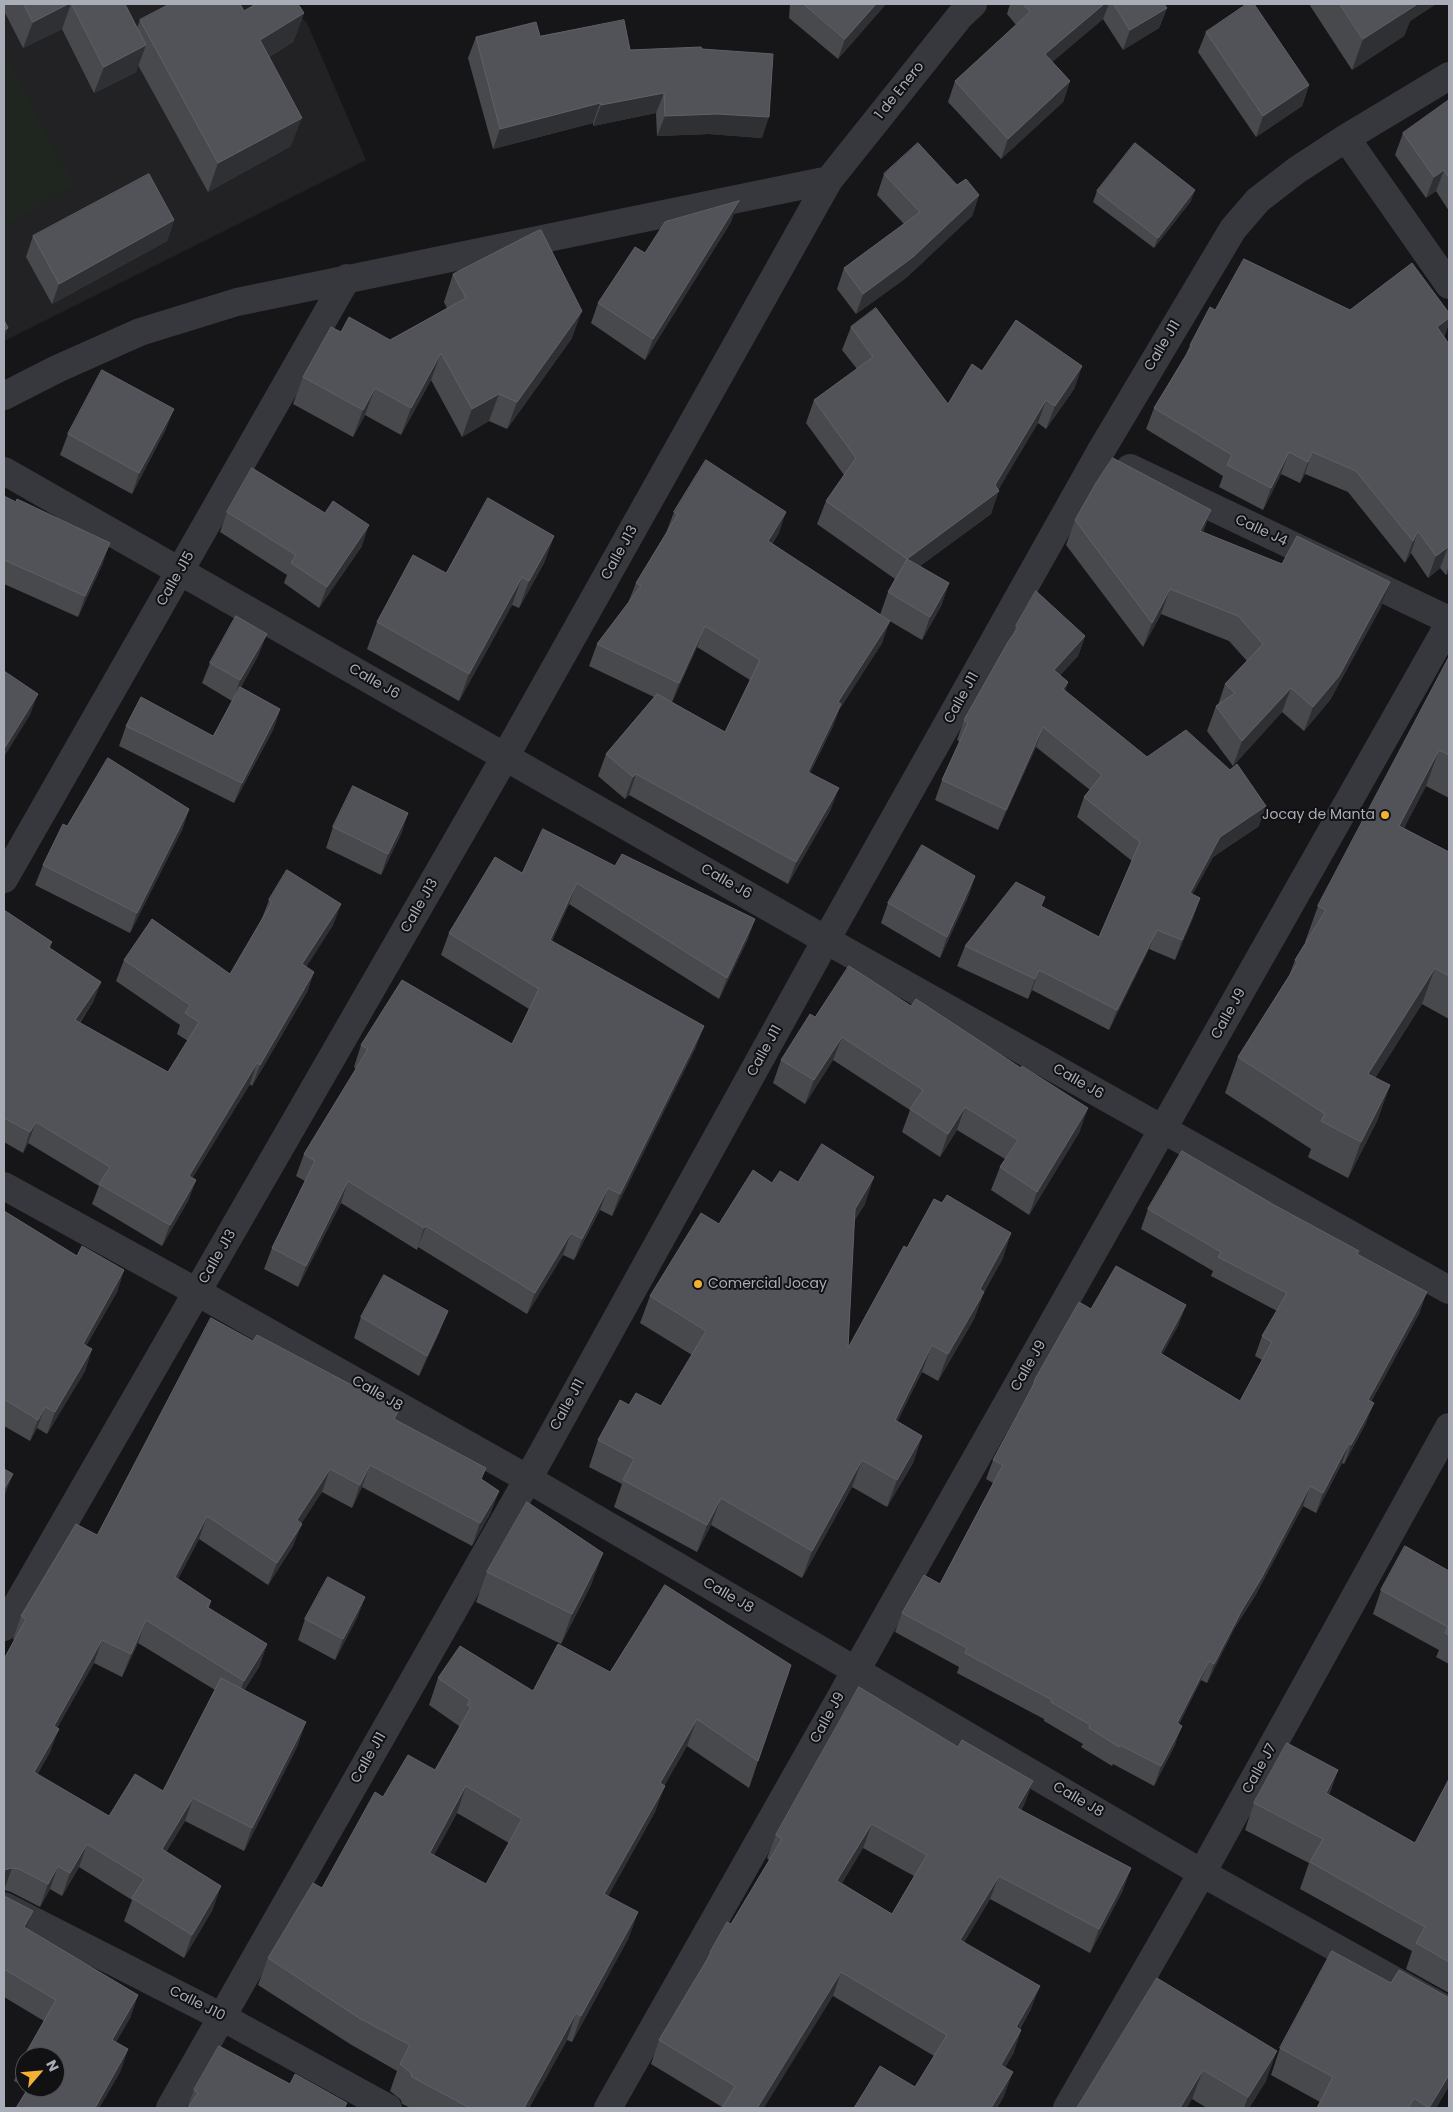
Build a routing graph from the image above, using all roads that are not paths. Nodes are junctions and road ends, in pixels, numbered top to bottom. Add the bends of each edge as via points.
1 (973, 4) edge
2 (1449, 76) edge
3 (1346, 138) junction
4 (829, 180) junction
5 (347, 278) junction
6 (1449, 285) edge
7 (4, 396) edge
8 (1099, 454) junction
9 (4, 472) edge
10 (181, 571) junction
11 (1449, 622) edge
12 (505, 757) junction
13 (4, 879) edge
14 (826, 940) junction
15 (1164, 1131) junction
16 (4, 1186) edge
17 (1449, 1290) edge
18 (197, 1292) junction
19 (1449, 1427) edge
20 (528, 1479) junction
21 (4, 1627) edge
22 (854, 1670) junction
23 (1202, 1873) junction
24 (4, 1906) edge
25 (1449, 2011) edge
26 (222, 2016) junction
27 (170, 2108) edge
28 (388, 2108) edge
29 (608, 2108) edge
30 (1067, 2108) edge

1 - 4 street, 1 de Enero
2 - 3 street, Calle J11
3 - 6 street
3 - 8 street, Calle J11 via 1258,200 1233,229
4 - 5 street
4 - 12 street, Calle J13
5 - 7 street via 237,302 140,332
5 - 10 street, Calle J15
8 - 11 street, Calle J4
8 - 14 street, Calle J11
9 - 10 street, Calle J6
10 - 12 street, Calle J6
10 - 13 street, Calle J15
11 - 15 street, Calle J9
12 - 14 street, Calle J6
12 - 18 street, Calle J13
14 - 15 street, Calle J6
14 - 20 street, Calle J11
15 - 17 street, Calle J6
15 - 22 street, Calle J9
16 - 18 street, Calle J8
18 - 20 street, Calle J8
18 - 21 street, Calle J13
19 - 23 street, Calle J7
20 - 22 street, Calle J8
20 - 26 street, Calle J11
22 - 23 street, Calle J8
22 - 29 street, Calle J9
23 - 25 street, Calle J8
23 - 30 street, Calle J7
24 - 26 street, Calle J10
26 - 27 street, Calle J11
26 - 28 street, Calle J10

